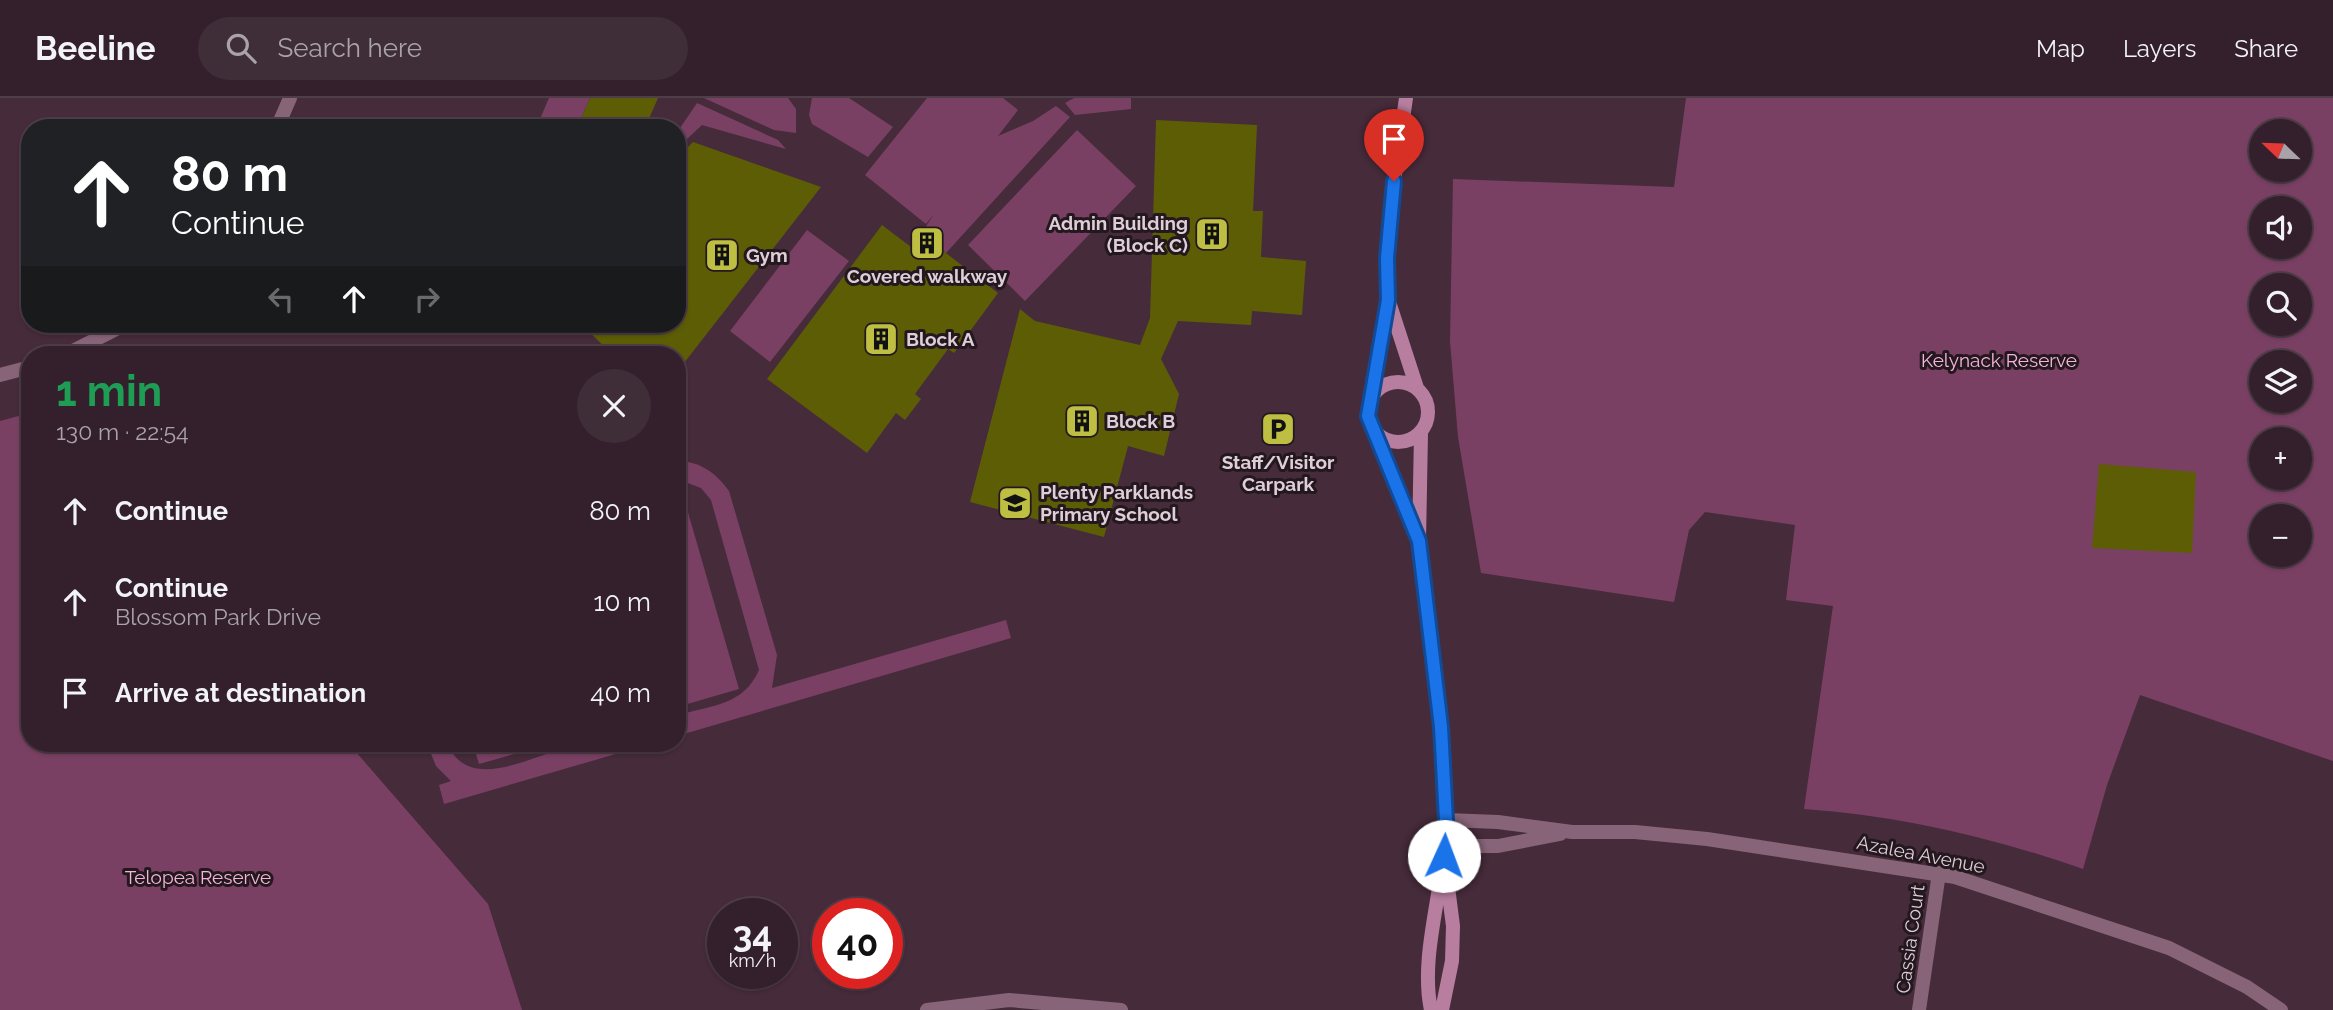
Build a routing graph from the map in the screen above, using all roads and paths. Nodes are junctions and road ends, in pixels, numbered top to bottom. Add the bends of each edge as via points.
1 (290, 98) edge
2 (1406, 98) edge
3 (281, 119) edge
4 (1388, 300) junction
5 (108, 333) edge
6 (83, 346) edge
7 (21, 369) edge
8 (0, 375) edge
9 (1417, 388) junction
10 (1372, 396) junction
11 (1376, 433) junction
12 (1420, 433) junction
13 (1419, 541) junction
14 (1446, 820) junction
15 (1572, 832) junction
16 (1444, 851) junction
17 (1939, 873) junction
18 (927, 1010) edge
19 (1121, 1010) edge
20 (1431, 1010) edge
21 (1441, 1010) edge
22 (1919, 1010) edge
23 (2281, 1010) edge

1 - 3 street
2 - 4 street via 1387,258
4 - 9 street
4 - 10 street
5 - 6 street
7 - 8 street
9 - 10 street via 1397,382
9 - 12 street via 1429,409
10 - 11 street via 1368,416
11 - 12 street via 1394,442
11 - 13 street
12 - 13 street
13 - 14 street via 1441,727
14 - 15 street, Azalea Avenue via 1498,821
14 - 16 street
15 - 16 street, Azalea Avenue
15 - 17 street, Azalea Avenue via 1707,839
16 - 20 street via 1429,964
16 - 21 street via 1453,926 1452,961
17 - 22 street, Cassia Court
17 - 23 street, Azalea Avenue via 2169,948 2247,987
18 - 19 street via 1009,1000

